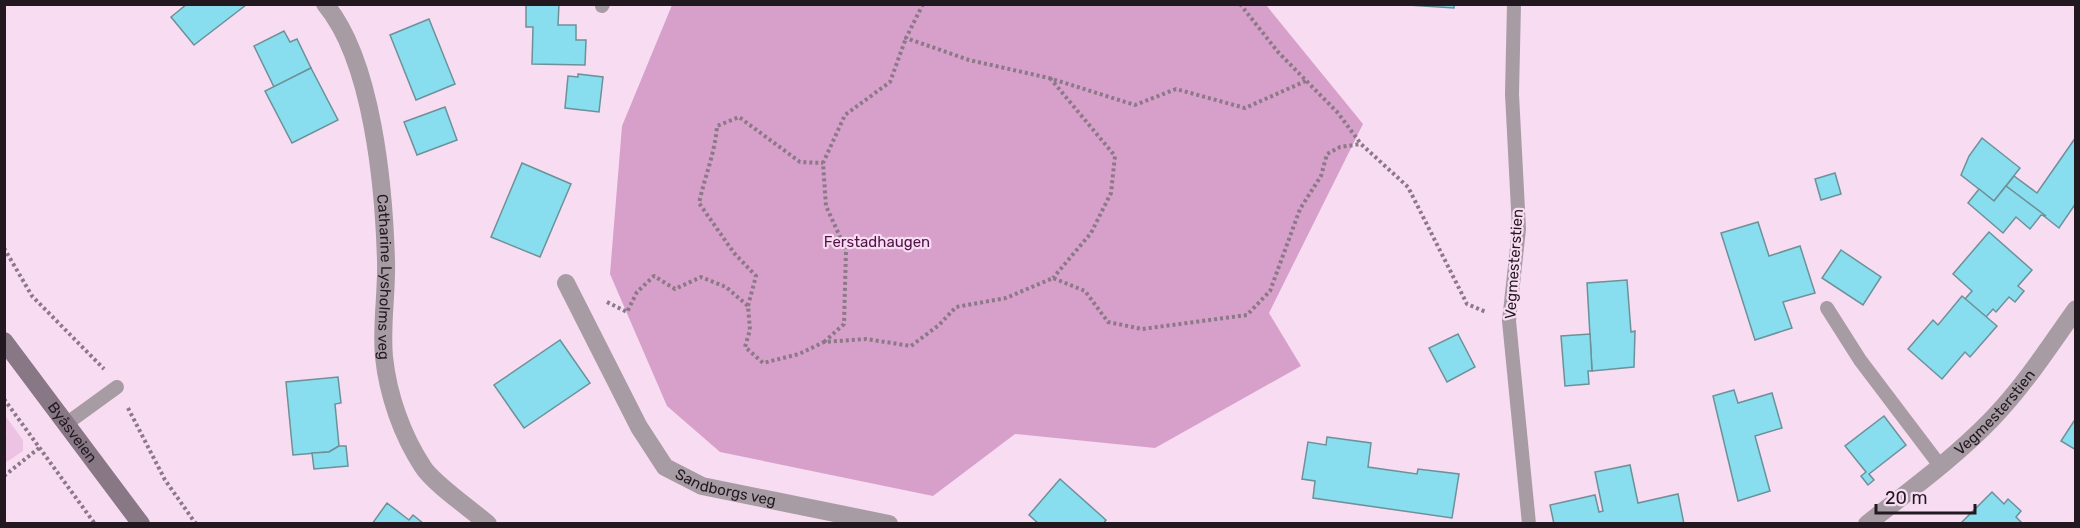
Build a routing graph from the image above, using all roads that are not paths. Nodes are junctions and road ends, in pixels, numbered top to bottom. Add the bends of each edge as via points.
1 (325, 4) edge
2 (1514, 4) edge
3 (566, 283) dead end
4 (1827, 308) dead end
5 (2076, 309) edge
6 (4, 340) edge
7 (117, 387) dead end
8 (66, 424) junction
9 (1941, 467) junction
10 (141, 524) edge
11 (488, 524) edge
12 (889, 524) edge
13 (1529, 524) edge
14 (1867, 524) edge

1 - 11 street, Catharine Lysholms veg via 335,16 362,77 375,138 386,261 384,357 398,418 424,470
2 - 13 lane, Vegmesterstien via 1512,94 1519,229 1509,321
3 - 12 street, Sandborgs veg via 664,468 702,486
4 - 9 lane via 1860,360
5 - 9 street, Vegmesterstien via 2038,364 1992,419
6 - 8 main road, Byåsveien
7 - 8 lane
8 - 10 main road, Byåsveien
9 - 14 street, Vegmesterstien

